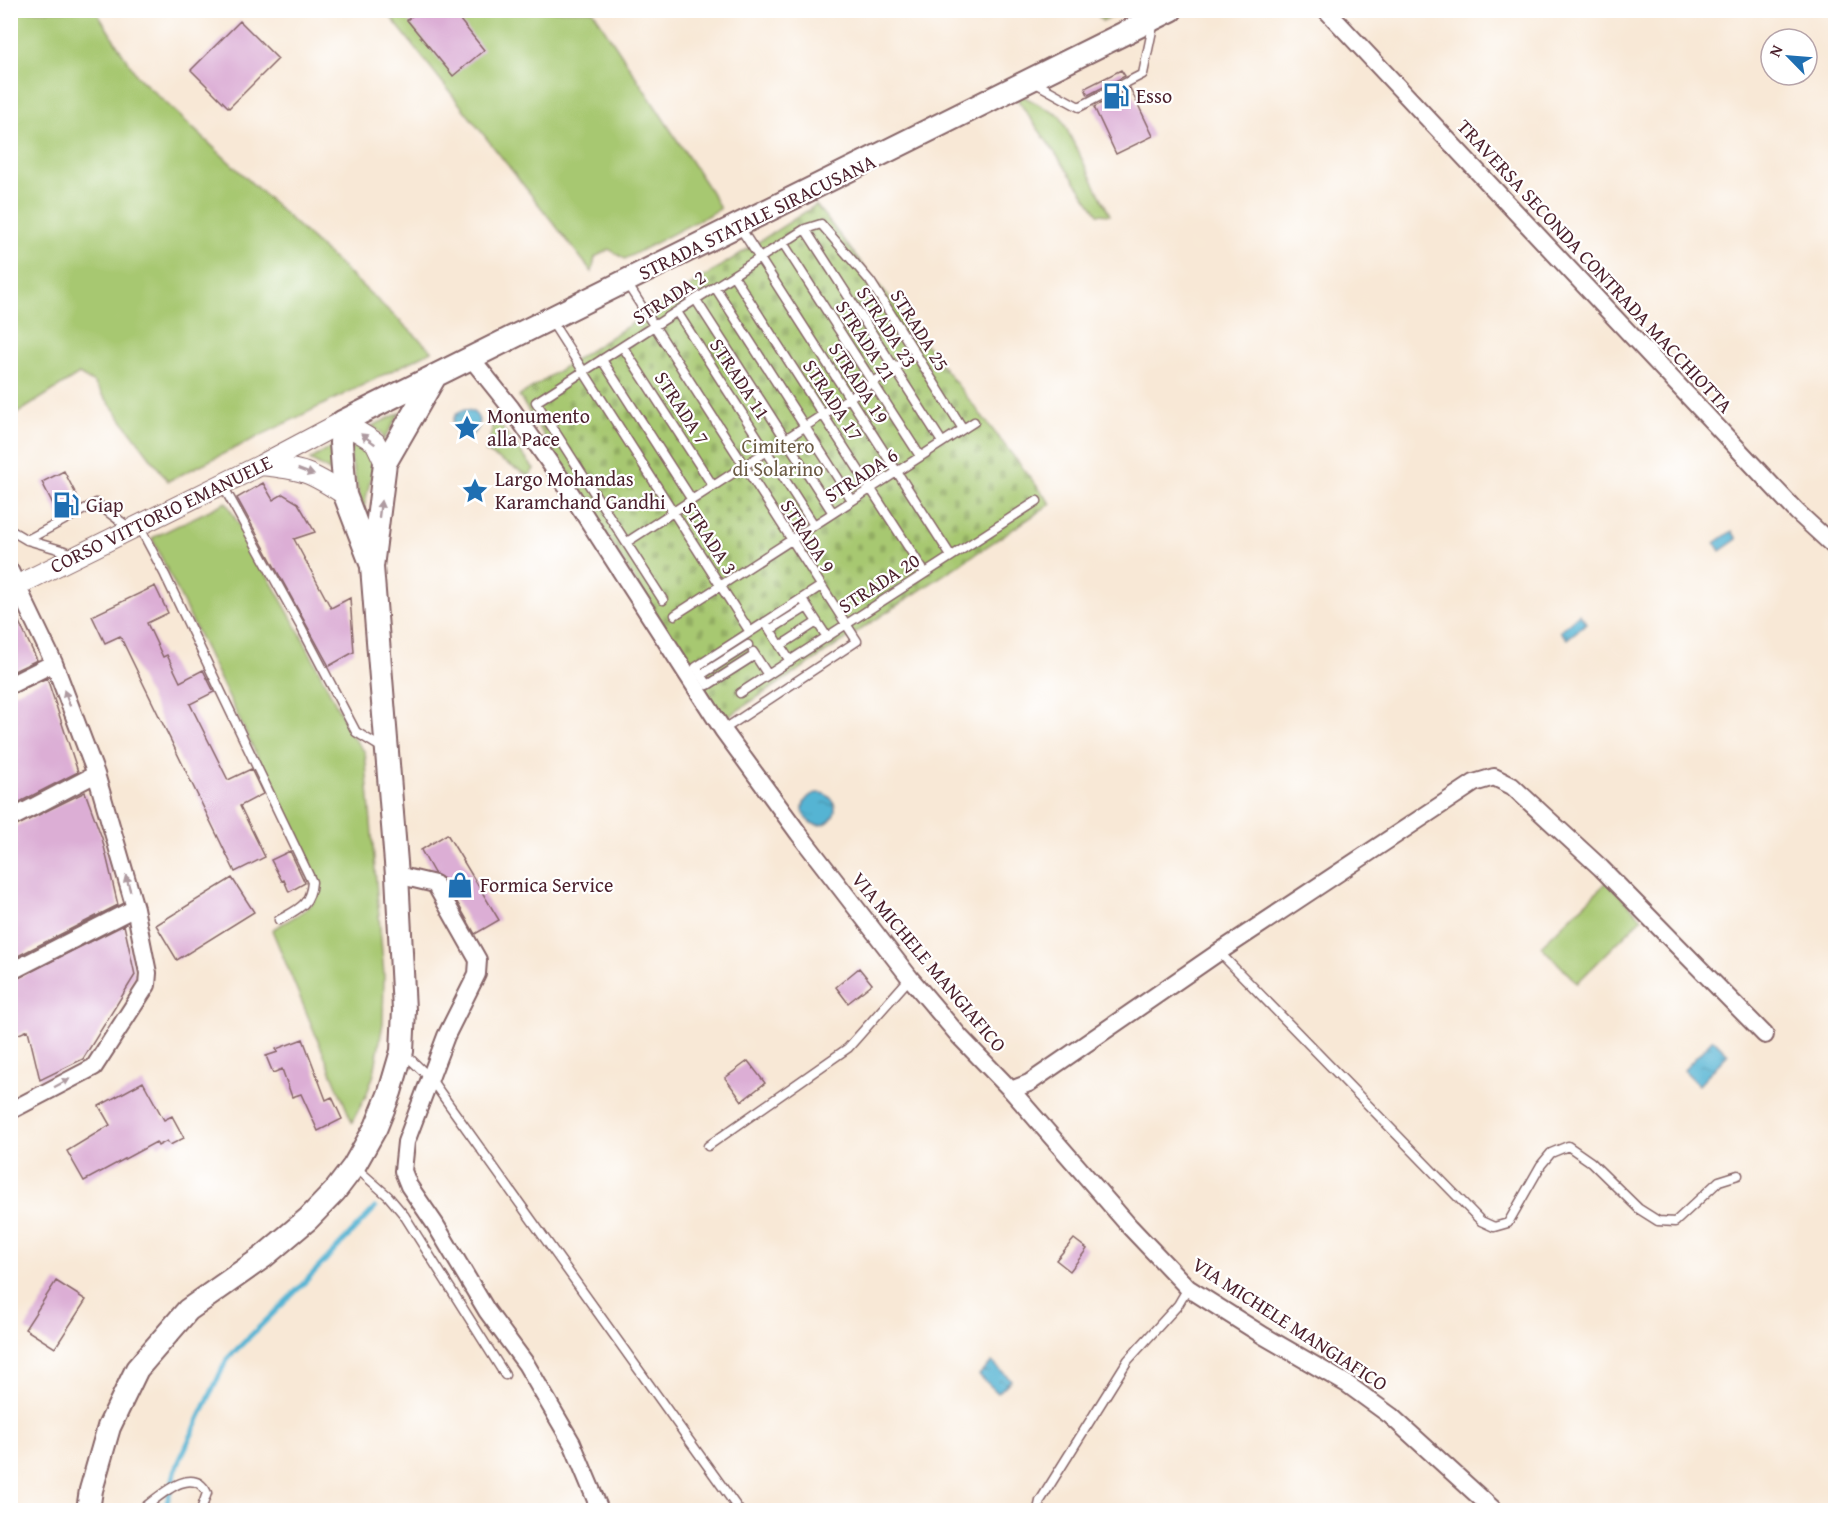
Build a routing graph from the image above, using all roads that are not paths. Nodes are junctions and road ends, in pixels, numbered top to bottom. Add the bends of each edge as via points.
1 (1326, 10) edge
2 (1832, 10) edge
3 (1836, 14) edge
4 (1163, 15) edge
5 (1032, 81) junction
6 (821, 224) joint
7 (739, 226) junction
8 (805, 229) junction
9 (783, 243) junction
10 (760, 258) junction
11 (733, 275) junction
12 (625, 282) junction
13 (715, 287) junction
14 (696, 300) junction
15 (677, 312) junction
16 (550, 319) junction
17 (654, 327) junction
18 (623, 347) junction
19 (915, 355) junction
20 (471, 358) junction
21 (602, 360) junction
22 (895, 368) junction
23 (584, 372) junction
24 (434, 378) junction
25 (873, 382) junction
26 (849, 398) junction
27 (823, 415) junction
28 (974, 422) dead end
29 (342, 423) junction
30 (805, 427) junction
31 (963, 429) junction
32 (785, 440) junction
33 (942, 442) junction
34 (767, 451) junction
35 (920, 456) junction
36 (386, 463) junction
37 (261, 465) junction
38 (744, 466) junction
39 (897, 471) junction
40 (222, 484) junction
41 (712, 486) junction
42 (870, 489) junction
43 (345, 495) junction
44 (692, 500) junction
45 (852, 500) junction
46 (1037, 501) dead end
47 (674, 512) junction
48 (833, 513) junction
49 (814, 525) junction
50 (135, 527) junction
51 (10, 530) edge
52 (27, 540) junction
53 (791, 540) junction
54 (627, 542) junction
55 (1836, 548) edge
56 (78, 555) junction
57 (951, 556) junction
58 (372, 567) junction
59 (925, 573) junction
60 (13, 582) edge
61 (721, 585) junction
62 (821, 586) junction
63 (663, 600) dead end
64 (804, 603) junction
65 (675, 615) dead end
66 (817, 622) junction
67 (846, 625) junction
68 (767, 626) junction
69 (747, 634) junction
70 (827, 637) junction
71 (748, 645) junction
72 (780, 646) junction
73 (755, 655) junction
74 (790, 661) junction
75 (54, 663) junction
76 (699, 671) junction
77 (768, 675) junction
78 (10, 685) edge
79 (740, 693) dead end
80 (723, 730) junction
81 (387, 751) junction
82 (96, 774) junction
83 (10, 819) edge
84 (397, 875) junction
85 (135, 908) junction
86 (279, 920) dead end
87 (1219, 952) junction
88 (10, 972) edge
89 (910, 978) junction
90 (1765, 1035) dead end
91 (402, 1051) junction
92 (430, 1077) junction
93 (1011, 1090) junction
94 (10, 1111) edge
95 (708, 1146) dead end
96 (354, 1166) junction
97 (1738, 1175) dead end
98 (1188, 1288) junction
99 (505, 1375) dead end
100 (88, 1510) edge
101 (141, 1510) edge
102 (201, 1510) edge
103 (600, 1510) edge
104 (739, 1510) edge
105 (1038, 1510) edge
106 (1494, 1510) edge

1 - 55 street, TRAVERSA SECONDA CONTRADA MACCHIOTTA via 1797,512
2 - 3 lane
4 - 5 main road, STRADA STATALE SIRACUSANA
4 - 5 lane via 1143,74 1078,107
5 - 7 main road, STRADA STATALE SIRACUSANA
6 - 8 lane, STRADA 2
6 - 19 lane, STRADA 25 via 870,281
7 - 10 lane, STRADA 19
7 - 12 main road, STRADA STATALE SIRACUSANA
8 - 9 lane, STRADA 2
8 - 22 lane, STRADA 23
9 - 10 lane, STRADA 2
9 - 25 lane, STRADA 21
10 - 11 lane, STRADA 2
10 - 26 lane, STRADA 19
11 - 13 lane, STRADA 2
11 - 27 lane, STRADA 17
12 - 16 main road, STRADA STATALE SIRACUSANA
12 - 17 lane, STRADA 9
13 - 14 lane, STRADA 2
13 - 30 lane
14 - 15 lane, STRADA 2
14 - 32 lane
15 - 17 lane, STRADA 2
15 - 34 lane, STRADA 11
16 - 20 main road, STRADA STATALE SIRACUSANA
16 - 23 lane, STRADA 3
17 - 18 lane, STRADA 2
17 - 38 lane, STRADA 9
18 - 21 lane, STRADA 2
18 - 41 lane, STRADA 7
19 - 22 lane
19 - 31 lane, STRADA 25
20 - 24 main road, STRADA STATALE SIRACUSANA
20 - 80 street, VIA MICHELE MANGIAFICO via 566,486
21 - 23 lane, STRADA 2
21 - 44 lane
22 - 25 lane
22 - 33 lane, STRADA 23
23 - 47 lane, STRADA 3
23 - 54 lane, STRADA 2 via 536,402
24 - 29 main road, STRADA STATALE SIRACUSANA
24 - 36 main road
25 - 26 lane
25 - 35 lane, STRADA 21
26 - 27 lane
26 - 39 lane, STRADA 19
27 - 30 lane
27 - 42 lane, STRADA 17
28 - 31 lane, STRADA 6
36 -> 29 street via 375,442
29 - 37 street, CORSO VITTORIO EMANUELE
29 - 43 main road
30 - 32 lane
30 - 45 lane
31 - 33 lane, STRADA 6
32 - 34 lane
32 - 48 lane
33 - 35 lane, STRADA 6
34 - 38 lane
34 - 49 lane, STRADA 11
35 - 39 lane, STRADA 6
58 -> 36 main road
37 - 40 street, CORSO VITTORIO EMANUELE
37 -> 43 street via 296,468 317,476
38 - 41 lane
38 - 53 lane, STRADA 9
39 - 42 lane, STRADA 6
39 - 57 lane, STRADA 19
40 - 50 street, CORSO VITTORIO EMANUELE
40 - 81 lane via 356,732
41 - 44 lane
42 - 45 lane, STRADA 6
42 - 59 lane, STRADA 17
43 - 58 main road
44 - 47 lane
45 - 48 lane, STRADA 6
46 - 57 lane, STRADA 20
47 - 54 lane
47 - 61 lane, STRADA 3
48 - 49 lane, STRADA 6
49 - 53 lane, STRADA 6
50 - 52 lane via 96,503
50 - 56 street, CORSO VITTORIO EMANUELE
50 - 86 lane via 170,585 312,882 306,902
51 - 52 lane
52 - 56 lane
53 - 61 lane, STRADA 6
53 - 62 lane, STRADA 9
54 - 63 lane
56 - 60 street, CORSO VITTORIO EMANUELE
57 - 59 lane, STRADA 20
58 - 81 main road
59 - 67 lane, STRADA 20
60 - 75 street
61 - 65 lane, STRADA 6
61 - 69 lane, STRADA 3
62 - 64 lane
62 - 67 lane, STRADA 9
64 - 66 lane
64 - 68 lane
66 - 70 lane
66 - 72 lane
67 - 70 lane, STRADA 20
67 - 80 lane, STRADA 9 via 857,641
68 - 69 lane
68 - 72 lane
69 - 71 lane, STRADA 3
69 - 76 lane
70 - 74 lane, STRADA 20
71 - 73 lane, STRADA 3
71 - 76 lane
72 - 74 lane
73 - 76 lane via 708,685
73 - 77 lane, STRADA 3
74 - 77 lane, STRADA 20
75 - 78 street
82 -> 75 street
77 - 79 lane, STRADA 20
80 - 89 street, VIA MICHELE MANGIAFICO
81 - 84 main road
82 - 83 street
85 -> 82 street
84 - 91 main road via 404,1010
84 - 92 street via 435,884 478,960 477,974
85 - 88 street
94 -> 85 street via 94,1066 147,985
87 - 90 street via 1474,783 1494,777 1512,786 1601,868
87 - 93 street via 1029,1083
87 - 97 lane via 1481,1221 1494,1227 1508,1223 1551,1153 1568,1146 1658,1221 1675,1222 1719,1181
89 - 93 street, VIA MICHELE MANGIAFICO
89 - 95 lane via 848,1048
91 - 92 lane
91 - 96 main road via 376,1127
92 - 103 street via 406,1142 403,1171 572,1443
92 - 104 lane
93 - 98 street, VIA MICHELE MANGIAFICO
96 - 99 lane via 404,1215
96 - 100 main road via 308,1219 263,1257 188,1310 136,1369 109,1427
98 - 105 lane via 1178,1305 1128,1360
98 - 106 street, VIA MICHELE MANGIAFICO via 1347,1384 1391,1416
101 - 102 lane via 182,1481 195,1480 207,1493

